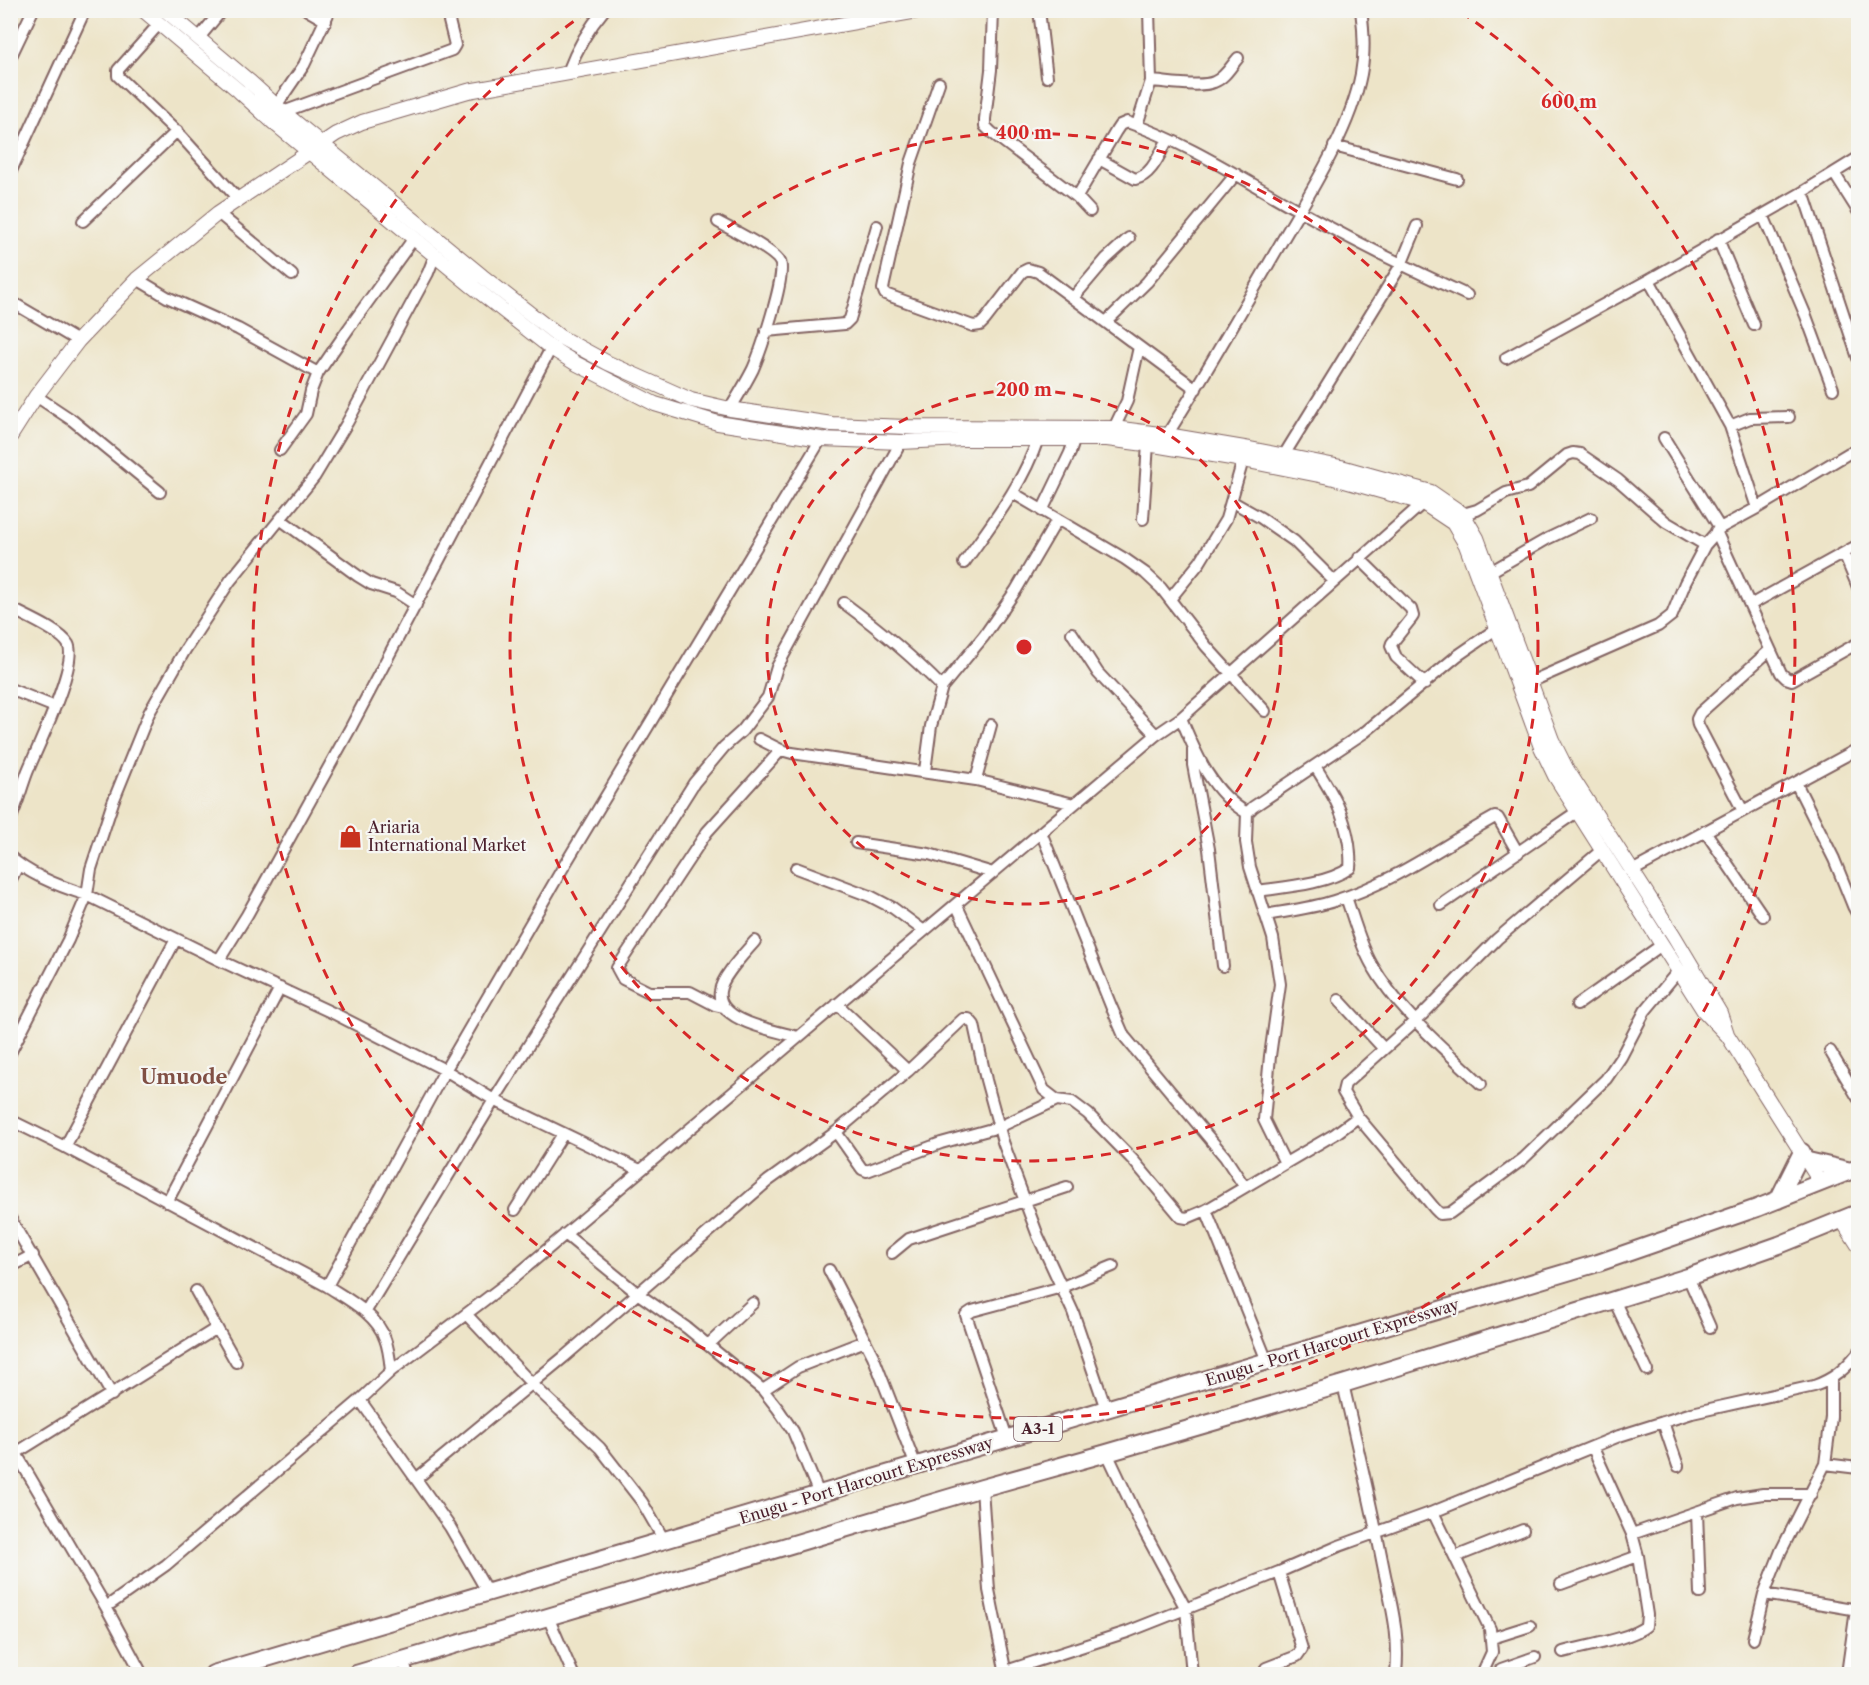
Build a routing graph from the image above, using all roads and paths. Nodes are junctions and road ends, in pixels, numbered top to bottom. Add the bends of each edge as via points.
1 (33, 10) edge
2 (84, 10) edge
3 (143, 10) edge
4 (222, 10) edge
5 (307, 10) edge
6 (604, 10) edge
7 (923, 10) edge
8 (993, 10) edge
9 (1039, 10) edge
10 (1149, 10) edge
11 (1361, 10) edge
12 (869, 15) edge
13 (328, 16) edge
14 (162, 17) edge
15 (449, 21) dead end
16 (198, 39) junction
17 (10, 58) edge
18 (1238, 58) dead end
19 (568, 72) junction
20 (1047, 77) dead end
21 (1151, 81) junction
22 (939, 83) dead end
23 (279, 109) junction
24 (1137, 125) junction
25 (177, 131) junction
26 (1168, 139) junction
27 (1334, 146) junction
28 (316, 148) junction
29 (1858, 158) edge
30 (1099, 159) junction
31 (10, 173) edge
32 (1834, 173) junction
33 (1236, 174) junction
34 (1457, 179) dead end
35 (1803, 192) junction
36 (1077, 197) junction
37 (238, 199) junction
38 (1090, 211) dead end
39 (1299, 211) junction
40 (1858, 212) edge
41 (218, 213) junction
42 (1763, 215) junction
43 (83, 221) dead end
44 (718, 222) dead end
45 (877, 226) dead end
46 (1417, 226) dead end
47 (414, 238) junction
48 (1129, 238) dead end
49 (1718, 239) junction
50 (435, 255) junction
51 (1401, 265) junction
52 (292, 275) dead end
53 (137, 279) junction
54 (1649, 280) junction
55 (1467, 295) dead end
56 (1073, 298) junction
57 (10, 301) edge
58 (1106, 322) junction
59 (1754, 325) dead end
60 (766, 331) junction
61 (78, 340) junction
62 (1138, 346) junction
63 (551, 348) junction
64 (1506, 358) dead end
65 (1858, 358) edge
66 (318, 374) junction
67 (1196, 389) junction
68 (1833, 389) dead end
69 (36, 396) junction
70 (730, 410) junction
71 (1790, 417) dead end
72 (1730, 426) junction
73 (1114, 428) junction
74 (1167, 435) junction
75 (10, 437) edge
76 (1664, 438) dead end
77 (821, 439) junction
78 (1038, 439) junction
79 (1066, 439) junction
80 (901, 442) junction
81 (1148, 444) junction
82 (280, 450) dead end
83 (1284, 455) junction
84 (1858, 455) edge
85 (1243, 460) junction
86 (160, 492) dead end
87 (1013, 493) junction
88 (1233, 502) junction
89 (1423, 503) junction
90 (1757, 508) junction
91 (1042, 511) junction
92 (1463, 514) junction
93 (1591, 518) dead end
94 (280, 519) junction
95 (1143, 519) dead end
96 (1057, 520) junction
97 (1718, 530) junction
98 (1705, 545) junction
99 (1858, 545) edge
100 (1844, 554) junction
101 (1359, 558) junction
102 (963, 563) dead end
103 (1490, 573) junction
104 (1334, 581) junction
105 (1858, 587) edge
106 (1170, 600) junction
107 (844, 603) dead end
108 (416, 605) junction
109 (1750, 605) junction
110 (10, 608) edge
111 (1496, 629) junction
112 (1072, 633) dead end
113 (1858, 643) edge
114 (1770, 650) junction
115 (1231, 672) junction
116 (1530, 682) junction
117 (1425, 684) junction
118 (942, 687) junction
119 (10, 689) edge
120 (56, 707) junction
121 (1265, 711) dead end
122 (1181, 718) junction
123 (991, 725) dead end
124 (1156, 735) junction
125 (759, 739) dead end
126 (1193, 748) junction
127 (1858, 749) edge
128 (781, 750) junction
129 (1315, 766) junction
130 (925, 771) junction
131 (976, 780) junction
132 (1796, 783) junction
133 (1074, 804) junction
134 (1578, 811) junction
135 (1743, 811) junction
136 (1247, 813) junction
137 (10, 820) edge
138 (1706, 831) junction
139 (1041, 832) junction
140 (856, 843) dead end
141 (1603, 849) junction
142 (1518, 853) junction
143 (15, 861) edge
144 (796, 868) dead end
145 (1632, 871) junction
146 (993, 873) junction
147 (10, 881) edge
148 (1257, 891) junction
149 (87, 894) junction
150 (1346, 897) junction
151 (956, 904) junction
152 (1441, 905) dead end
153 (1266, 915) junction
154 (1858, 915) edge
155 (1763, 916) dead end
156 (924, 931) junction
157 (176, 939) junction
158 (755, 941) dead end
159 (1663, 944) junction
160 (219, 960) junction
161 (1223, 966) dead end
162 (1680, 970) junction
163 (280, 988) junction
164 (1339, 1000) dead end
165 (837, 1004) junction
166 (1577, 1005) dead end
167 (724, 1008) junction
168 (1415, 1021) junction
169 (1728, 1036) junction
170 (798, 1037) junction
171 (1384, 1049) junction
172 (1830, 1051) dead end
173 (10, 1053) edge
174 (446, 1070) junction
175 (908, 1071) junction
176 (1481, 1084) dead end
177 (1858, 1098) edge
178 (494, 1100) junction
179 (1056, 1100) junction
180 (1358, 1117) junction
181 (10, 1120) edge
182 (999, 1127) junction
183 (836, 1132) junction
184 (563, 1134) junction
185 (65, 1147) junction
186 (1805, 1156) junction
187 (1285, 1163) junction
188 (640, 1170) junction
189 (1855, 1170) edge
190 (1821, 1183) junction
191 (1245, 1186) junction
192 (1067, 1187) dead end
193 (1778, 1200) junction
194 (167, 1202) junction
195 (1025, 1202) junction
196 (515, 1210) dead end
197 (1206, 1210) junction
198 (1858, 1213) edge
199 (10, 1218) edge
200 (1842, 1220) junction
201 (565, 1234) junction
202 (1858, 1245) edge
203 (892, 1253) dead end
204 (33, 1255) junction
205 (1113, 1266) dead end
206 (10, 1267) edge
207 (829, 1270) dead end
208 (1688, 1277) junction
209 (327, 1286) junction
210 (1062, 1287) junction
211 (196, 1291) dead end
212 (637, 1293) junction
213 (1614, 1300) junction
214 (753, 1303) dead end
215 (366, 1311) junction
216 (466, 1314) junction
217 (1710, 1327) dead end
218 (217, 1328) junction
219 (865, 1341) junction
220 (708, 1345) junction
221 (1858, 1353) edge
222 (1267, 1361) junction
223 (237, 1362) dead end
224 (1647, 1370) dead end
225 (391, 1371) junction
226 (1832, 1380) junction
227 (531, 1383) junction
228 (1343, 1384) junction
229 (763, 1390) junction
230 (112, 1395) junction
231 (360, 1401) junction
232 (1106, 1409) junction
233 (1663, 1422) junction
234 (1007, 1438) junction
235 (13, 1448) edge
236 (1593, 1448) junction
237 (1107, 1453) junction
238 (1825, 1464) junction
239 (915, 1466) junction
240 (1678, 1466) dead end
241 (1858, 1468) edge
242 (416, 1479) junction
243 (982, 1488) junction
244 (819, 1494) junction
245 (1811, 1494) junction
246 (1433, 1512) junction
247 (1697, 1512) junction
248 (1523, 1530) dead end
249 (1377, 1531) junction
250 (1632, 1534) junction
251 (664, 1540) junction
252 (1638, 1556) junction
253 (1455, 1557) junction
254 (1279, 1572) junction
255 (1561, 1584) dead end
256 (488, 1593) junction
257 (1700, 1593) dead end
258 (1764, 1594) junction
259 (106, 1607) junction
260 (1186, 1609) junction
261 (1857, 1610) edge
262 (548, 1617) junction
263 (1530, 1626) dead end
264 (1492, 1638) junction
265 (1753, 1639) dead end
266 (1492, 1652) junction
267 (1563, 1652) dead end
268 (1534, 1657) dead end
269 (406, 1667) edge
270 (1266, 1668) dead end
271 (1502, 1672) edge
272 (1006, 1673) edge
273 (142, 1674) edge
274 (213, 1674) edge
275 (356, 1674) edge
276 (573, 1674) edge
277 (1192, 1674) edge
278 (1396, 1674) edge
279 (1482, 1674) edge
280 (1847, 1674) edge

1 - 17 street
2 - 31 street
3 - 14 main road
4 - 16 street
5 - 13 street
6 - 19 street via 577,48
7 - 12 main road
8 - 36 street via 986,126
9 - 20 street
10 - 21 street
11 - 27 street via 1365,35 1361,74
12 - 19 main road
13 - 23 street
14 - 16 main road
14 - 25 street via 117,73
14 - 28 main road
15 - 23 street via 455,45 452,50
16 - 23 main road
18 - 21 street via 1214,83
19 - 28 main road via 468,91 362,122
21 - 24 street
22 - 56 street via 911,163 885,294 973,326 985,320 1028,269
23 - 28 main road
24 - 26 street
24 - 30 street via 1120,124
25 - 37 street
25 - 43 street
26 - 30 street via 1141,178 1135,179
26 - 33 street
27 - 34 street
27 - 39 street
28 - 37 main road
28 - 47 main road
28 - 70 main road via 560,337 656,386
29 - 32 street
30 - 36 street
32 - 35 street
32 - 40 street
33 - 39 street
33 - 58 street via 1147,282
35 - 42 street
35 - 65 street
36 - 38 street
37 - 41 main road
39 - 51 street
39 - 67 street
41 - 52 street
41 - 53 main road
42 - 49 street
42 - 68 street
44 - 60 street via 774,254 781,263 782,275
45 - 60 street via 850,319 845,324
46 - 51 street
47 - 50 main road
47 - 66 street
48 - 56 street
49 - 54 street
49 - 59 street
50 - 63 main road
50 - 94 street via 348,423 315,476
51 - 55 street
51 - 83 street
53 - 61 main road
53 - 66 street
54 - 64 street
54 - 72 street
56 - 58 street
57 - 61 street
58 - 62 street
60 - 70 street via 752,369
61 - 69 main road
62 - 67 street
62 - 73 street via 1127,401
63 - 77 main road via 654,404 718,423
63 - 108 street
66 - 82 street via 306,414
67 - 74 street
69 - 75 main road
69 - 86 street via 72,420
70 - 73 main road via 832,424
71 - 72 street via 1750,418
72 - 90 street
73 - 74 main road
74 - 83 main road
76 - 97 street
77 - 80 main road
77 - 174 street
78 - 79 main road
78 - 80 main road
78 - 87 street
79 - 81 main road
79 - 91 street via 1073,444
80 - 178 street via 777,667 768,698 694,783
81 - 85 main road
81 - 95 street
83 - 92 main road via 1414,486 1431,492
84 - 90 street via 1849,453
85 - 88 street
85 - 89 main road via 1334,478
87 - 91 street
87 - 102 street
88 - 104 street via 1294,541
88 - 106 street via 1200,562
89 - 101 street
89 - 111 main road via 1453,523 1466,545
90 - 97 street
91 - 96 street
92 - 98 street via 1528,487 1573,453 1618,480 1666,522
92 - 103 main road
93 - 103 street via 1546,539
94 - 108 street via 358,576
94 - 149 street via 230,581 149,713 113,802
96 - 106 street via 1139,568
96 - 118 street via 1016,590
97 - 98 street
97 - 109 street
98 - 116 street via 1672,615 1658,626
99 - 100 street
100 - 105 street
100 - 109 street
101 - 104 street
101 - 117 street via 1411,609 1411,619 1390,646 1396,657
103 - 116 main road
104 - 115 street
106 - 115 street
107 - 118 street via 886,634
108 - 160 street
109 - 114 street
110 - 120 street via 68,642 69,663
111 - 117 street
111 - 134 main road via 1541,747
112 - 124 street via 1098,673
113 - 114 street via 1792,680 1781,673
114 - 135 street via 1697,718
115 - 121 street
115 - 122 street
116 - 145 main road via 1566,768
117 - 129 street
118 - 130 street via 931,726
119 - 120 street
120 - 137 street
122 - 124 street
122 - 126 street
123 - 131 street
124 - 133 street
125 - 128 street
126 - 136 street via 1211,780 1228,800
126 - 161 street
127 - 132 street
128 - 130 street
128 - 167 street via 707,832 617,968 623,979 649,992 695,993
129 - 136 street
129 - 148 street via 1344,818 1350,868 1302,885
130 - 131 street
131 - 133 street
132 - 135 street
132 - 154 street
133 - 139 street
134 - 141 main road
134 - 142 street
135 - 138 street
136 - 148 street via 1245,842
138 - 145 street
138 - 155 street
139 - 146 street
139 - 191 street via 1125,1036
140 - 146 street via 929,854
141 - 159 main road
141 - 168 street via 1497,939
142 - 150 street via 1495,817 1407,870
142 - 152 street
143 - 147 street
143 - 149 street via 66,888
144 - 156 street via 870,896
145 - 169 main road via 1720,1013
146 - 151 street
148 - 153 street
149 - 157 street
149 - 173 street
150 - 153 street
150 - 168 street via 1372,964
151 - 156 street
151 - 179 street via 1044,1090
153 - 187 street via 1280,984 1264,1120
156 - 165 street
157 - 160 street
157 - 185 street
158 - 167 street via 719,990
159 - 162 main road
159 - 166 street
160 - 163 street
162 - 169 main road via 1704,1011
162 - 180 street via 1645,1011 1606,1079 1523,1159 1450,1214 1440,1214 1435,1209
163 - 174 street
163 - 194 street
164 - 171 street
165 - 170 street
165 - 175 street
167 - 170 street via 744,1021
168 - 171 street
168 - 176 street
169 - 186 main road
170 - 188 street
171 - 180 street via 1343,1088
172 - 177 street
174 - 178 street
174 - 209 street
175 - 182 street via 958,1023 969,1019 974,1025
175 - 183 street
178 - 184 street
178 - 215 street
179 - 182 street
179 - 197 street via 1072,1102 1088,1114 1134,1160 1181,1217
180 - 187 street
181 - 185 street
182 - 183 street via 940,1143 867,1171
182 - 195 street
183 - 212 street via 768,1181
184 - 188 street
184 - 196 street
185 - 194 street
186 - 189 highway
186 - 190 main road
186 - 193 highway
187 - 191 street
188 - 201 street
189 - 190 highway, Enugu - Port Harcourt Expressway / A3-1
190 - 193 highway, Enugu - Port Harcourt Expressway / A3-1
191 - 197 street
192 - 195 street
193 - 222 highway, Enugu - Port Harcourt Expressway / A3-1 via 1598,1263
194 - 209 street
195 - 203 street via 909,1239
195 - 210 street
197 - 222 street
198 - 200 highway, A3-1
199 - 204 street
200 - 202 main road
200 - 208 highway, A3-1
201 - 212 street
201 - 216 street
204 - 206 street
204 - 230 street
205 - 210 street
207 - 219 street
208 - 213 highway, A3-1
208 - 217 street
209 - 215 street
210 - 232 street
210 - 234 street via 966,1315
211 - 218 street
212 - 220 street
212 - 227 street
213 - 224 street
213 - 228 highway, A3-1
214 - 220 street
215 - 225 street via 385,1336
216 - 225 street
216 - 227 street
218 - 223 street
218 - 230 street
219 - 229 street via 798,1367
219 - 239 street
220 - 229 street
221 - 226 street
222 - 232 highway, Enugu - Port Harcourt Expressway / A3-1
225 - 231 street
226 - 233 street
226 - 238 street
227 - 242 street
227 - 251 street via 600,1448 642,1502
228 - 237 highway, A3-1
228 - 249 street
229 - 244 street via 793,1431
230 - 235 street
231 - 242 street
231 - 259 street via 166,1565
232 - 234 highway, Enugu - Port Harcourt Expressway / A3-1
233 - 236 street
233 - 240 street
234 - 239 highway, Enugu - Port Harcourt Expressway / A3-1
235 - 259 street
236 - 246 street
236 - 250 street
237 - 243 highway, A3-1
237 - 260 street
238 - 241 street
238 - 245 street
239 - 244 highway, Enugu - Port Harcourt Expressway / A3-1
242 - 256 street via 450,1527
243 - 262 highway, A3-1
243 - 272 street via 989,1590
244 - 251 highway, Enugu - Port Harcourt Expressway / A3-1
245 - 247 street via 1737,1498
245 - 258 street
246 - 249 street
246 - 253 street
247 - 250 street
247 - 257 street
248 - 253 street
249 - 254 street
249 - 278 street via 1396,1623
250 - 252 street
251 - 256 highway, Enugu - Port Harcourt Expressway / A3-1
252 - 255 street
252 - 267 street via 1646,1626 1628,1635
253 - 264 street
254 - 260 street
254 - 270 street via 1302,1649 1298,1656
256 - 274 highway, Enugu - Port Harcourt Expressway / A3-1
258 - 261 street
258 - 265 street
259 - 273 street
260 - 272 street
260 - 277 street
261 - 280 street
262 - 269 highway, A3-1
262 - 276 street
263 - 264 street
264 - 266 street
266 - 271 street
266 - 279 street
268 - 271 street
269 - 275 highway, A3-1

